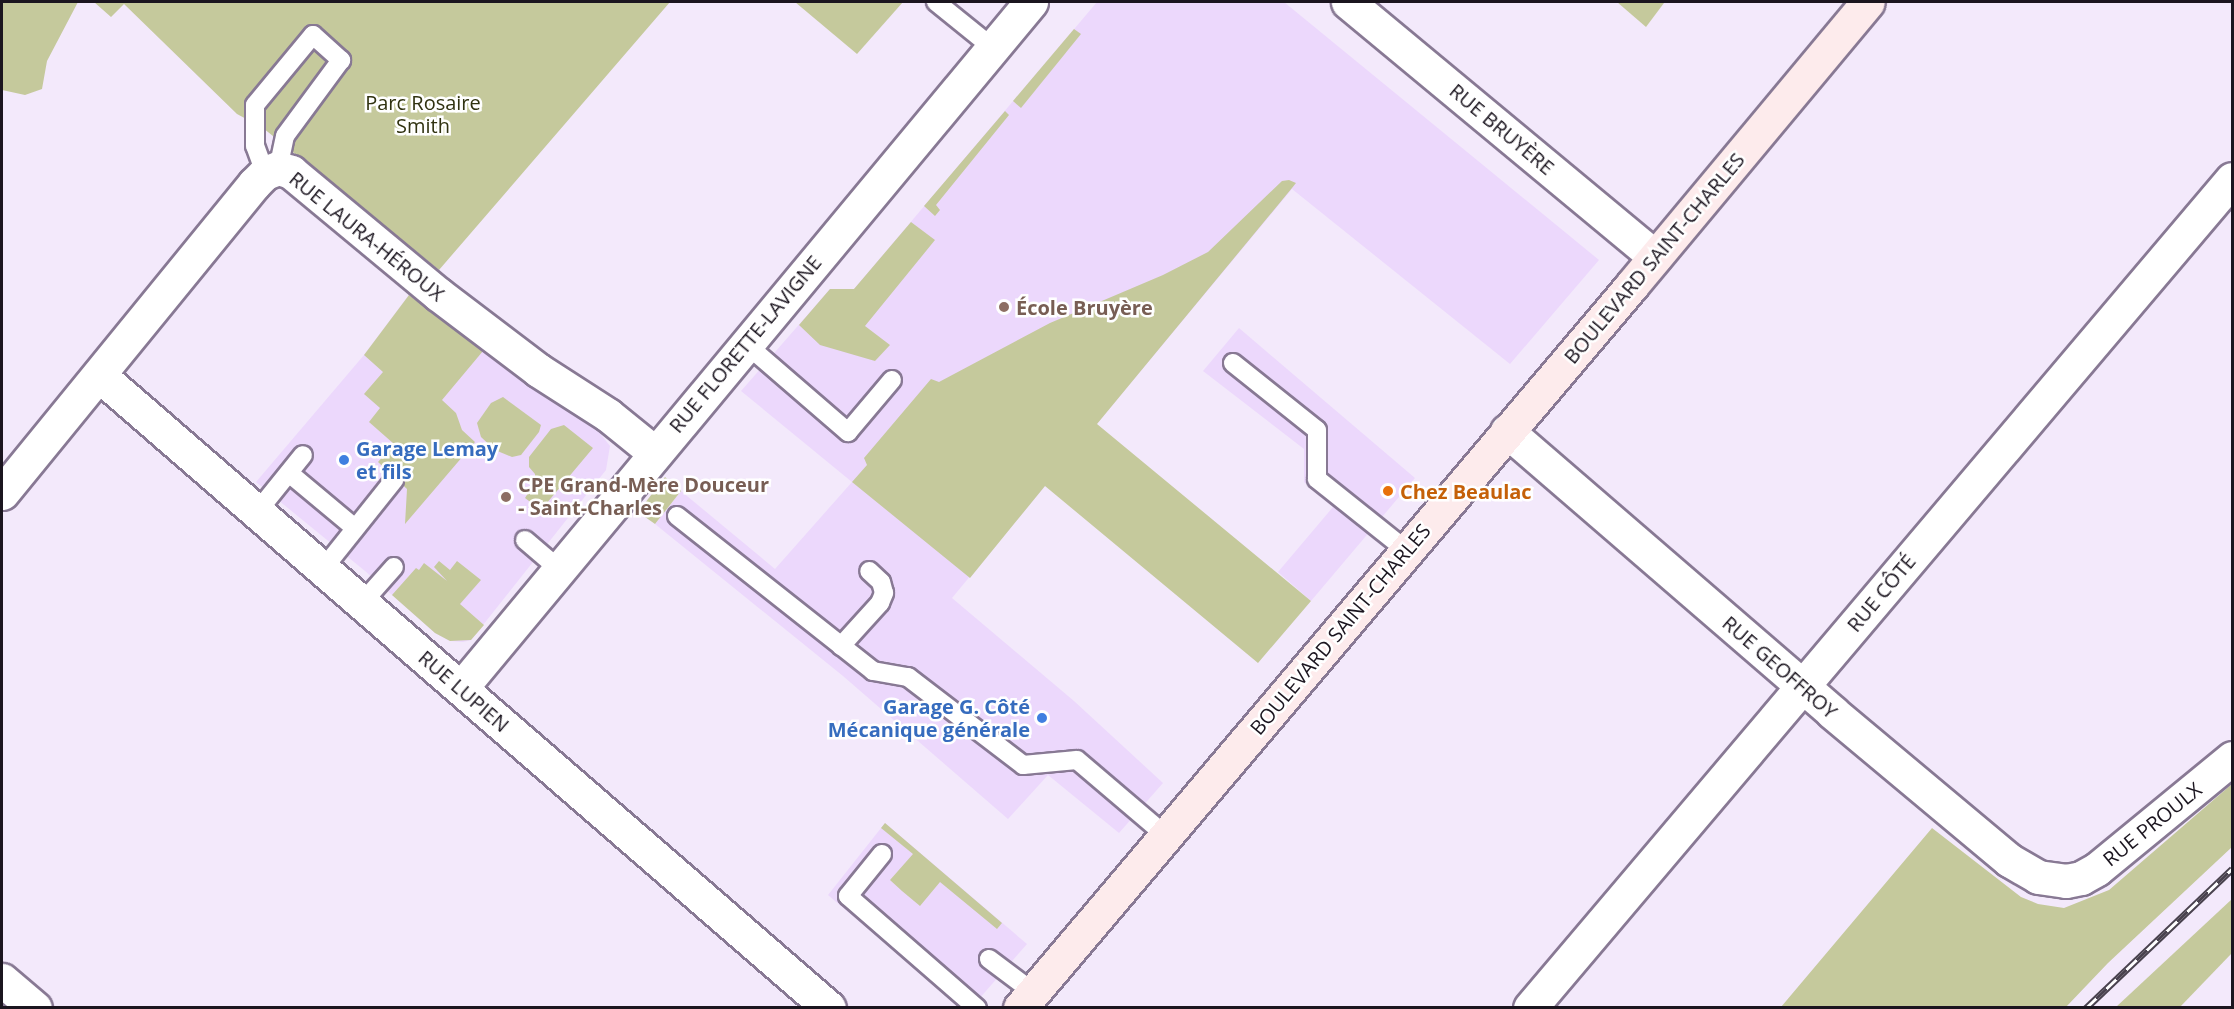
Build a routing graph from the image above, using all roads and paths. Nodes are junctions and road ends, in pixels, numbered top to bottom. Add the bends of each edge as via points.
1 (936, 2) edge
2 (1031, 2) edge
3 (1348, 2) edge
4 (1868, 2) edge
5 (993, 48) junction
6 (272, 170) junction
7 (2232, 179) edge
8 (1655, 257) junction
9 (746, 344) junction
10 (1233, 363) dead end
11 (99, 375) junction
12 (892, 380) dead end
13 (1507, 431) junction
14 (655, 453) junction
15 (303, 455) dead end
16 (289, 473) junction
17 (394, 480) dead end
18 (2, 493) edge
19 (256, 512) junction
20 (677, 516) dead end
21 (355, 528) junction
22 (525, 540) dead end
23 (1406, 550) junction
24 (394, 567) dead end
25 (323, 569) junction
26 (559, 569) junction
27 (869, 571) dead end
28 (362, 603) junction
29 (841, 646) junction
30 (1801, 686) junction
31 (461, 688) junction
32 (2232, 758) edge
33 (1165, 835) junction
34 (882, 854) dead end
35 (2066, 881) joint
36 (989, 958) dead end
37 (2, 980) edge
38 (1026, 1000) edge
39 (35, 1008) edge
40 (829, 1008) edge
41 (976, 1008) edge
42 (1530, 1008) edge

1 - 5 lane
2 - 5 street, RUE FLORETTE-LAVIGNE
3 - 8 street, RUE BRUYÈRE
4 - 8 street, BOULEVARD SAINT-CHARLES
5 - 9 street, RUE FLORETTE-LAVIGNE
6 - 6 lane via 285,136 341,60 313,36 255,105 255,146
6 - 11 street, RUE LAURA-HÉROUX
6 - 14 street, RUE LAURA-HÉROUX via 291,172 438,294
7 - 30 street, RUE CÔTÉ
8 - 13 street, BOULEVARD SAINT-CHARLES
9 - 12 lane via 848,432
9 - 14 street, RUE FLORETTE-LAVIGNE
10 - 23 lane via 1317,430 1317,480
11 - 18 street, RUE LAURA-HÉROUX
11 - 19 street, RUE LUPIEN
13 - 23 street, BOULEVARD SAINT-CHARLES
13 - 30 street, RUE GEOFFROY
14 - 26 street, RUE FLORETTE-LAVIGNE
15 - 16 lane
16 - 19 lane
16 - 21 lane
17 - 21 lane
19 - 25 street, RUE LUPIEN
20 - 29 lane
21 - 25 lane
22 - 26 lane
23 - 33 street, BOULEVARD SAINT-CHARLES
24 - 28 lane
25 - 28 street, RUE LUPIEN
26 - 31 street, RUE FLORETTE-LAVIGNE
27 - 29 lane via 881,582 884,593 880,603
28 - 31 street, RUE LUPIEN
29 - 33 lane via 873,671 908,677 1023,765 1077,760
30 - 35 street, RUE GEOFFROY via 2009,860 2038,877
30 - 42 street, RUE CÔTÉ
31 - 40 street, RUE LUPIEN
32 - 35 street, RUE PROULX via 2097,869
33 - 38 street, BOULEVARD SAINT-CHARLES
34 - 41 lane via 848,896 888,923
36 - 38 lane
37 - 39 street

